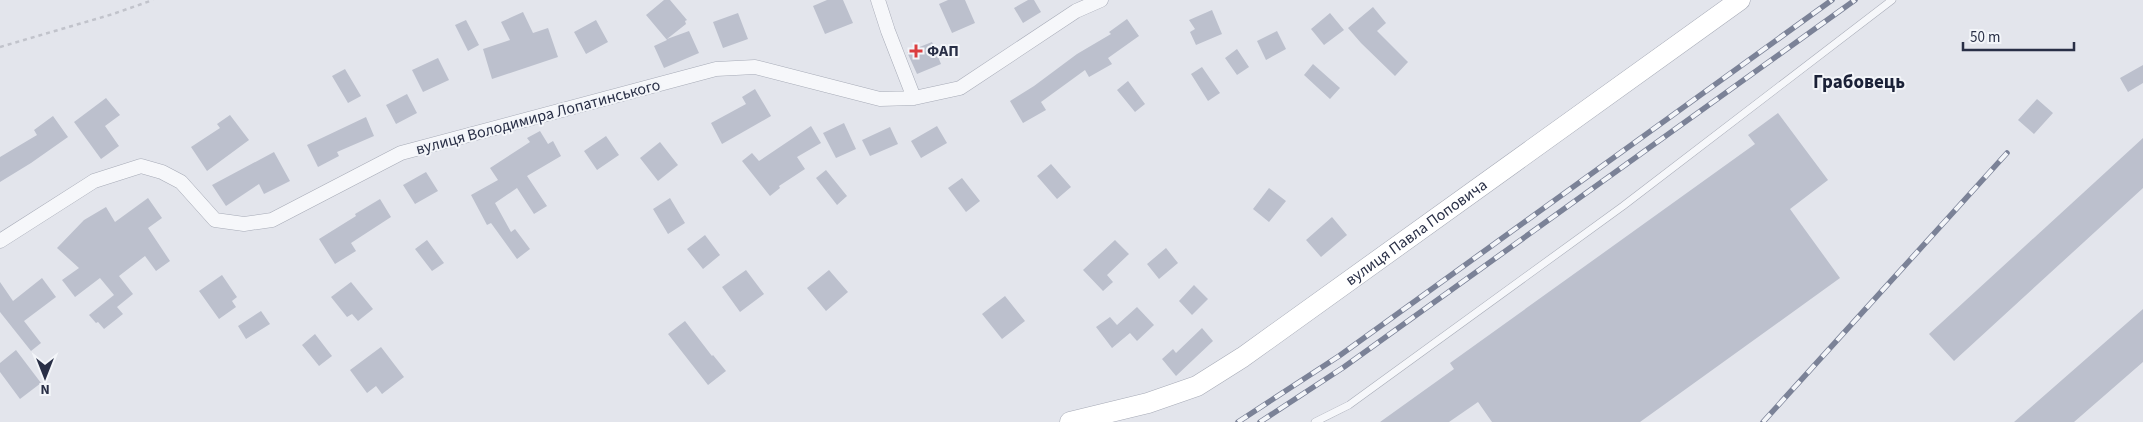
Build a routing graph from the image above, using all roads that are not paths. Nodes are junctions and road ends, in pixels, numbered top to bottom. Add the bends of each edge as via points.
1 (878, 0) edge
2 (1102, 0) edge
3 (1740, 0) edge
4 (1892, 0) edge
5 (914, 98) junction
6 (0, 241) edge
7 (1070, 422) edge
8 (1315, 422) edge

1 - 5 street
2 - 5 street, вулиця Володимира Лопатинського via 1076,11 960,88
3 - 7 street, вулиця Павла Поповича via 1243,357 1197,386 1148,403
4 - 8 lane via 1607,218 1349,405
5 - 6 street, вулиця Володимира Лопатинського via 880,99 756,67 716,69 401,153 272,220 244,224 215,220 182,182 141,166 94,181

